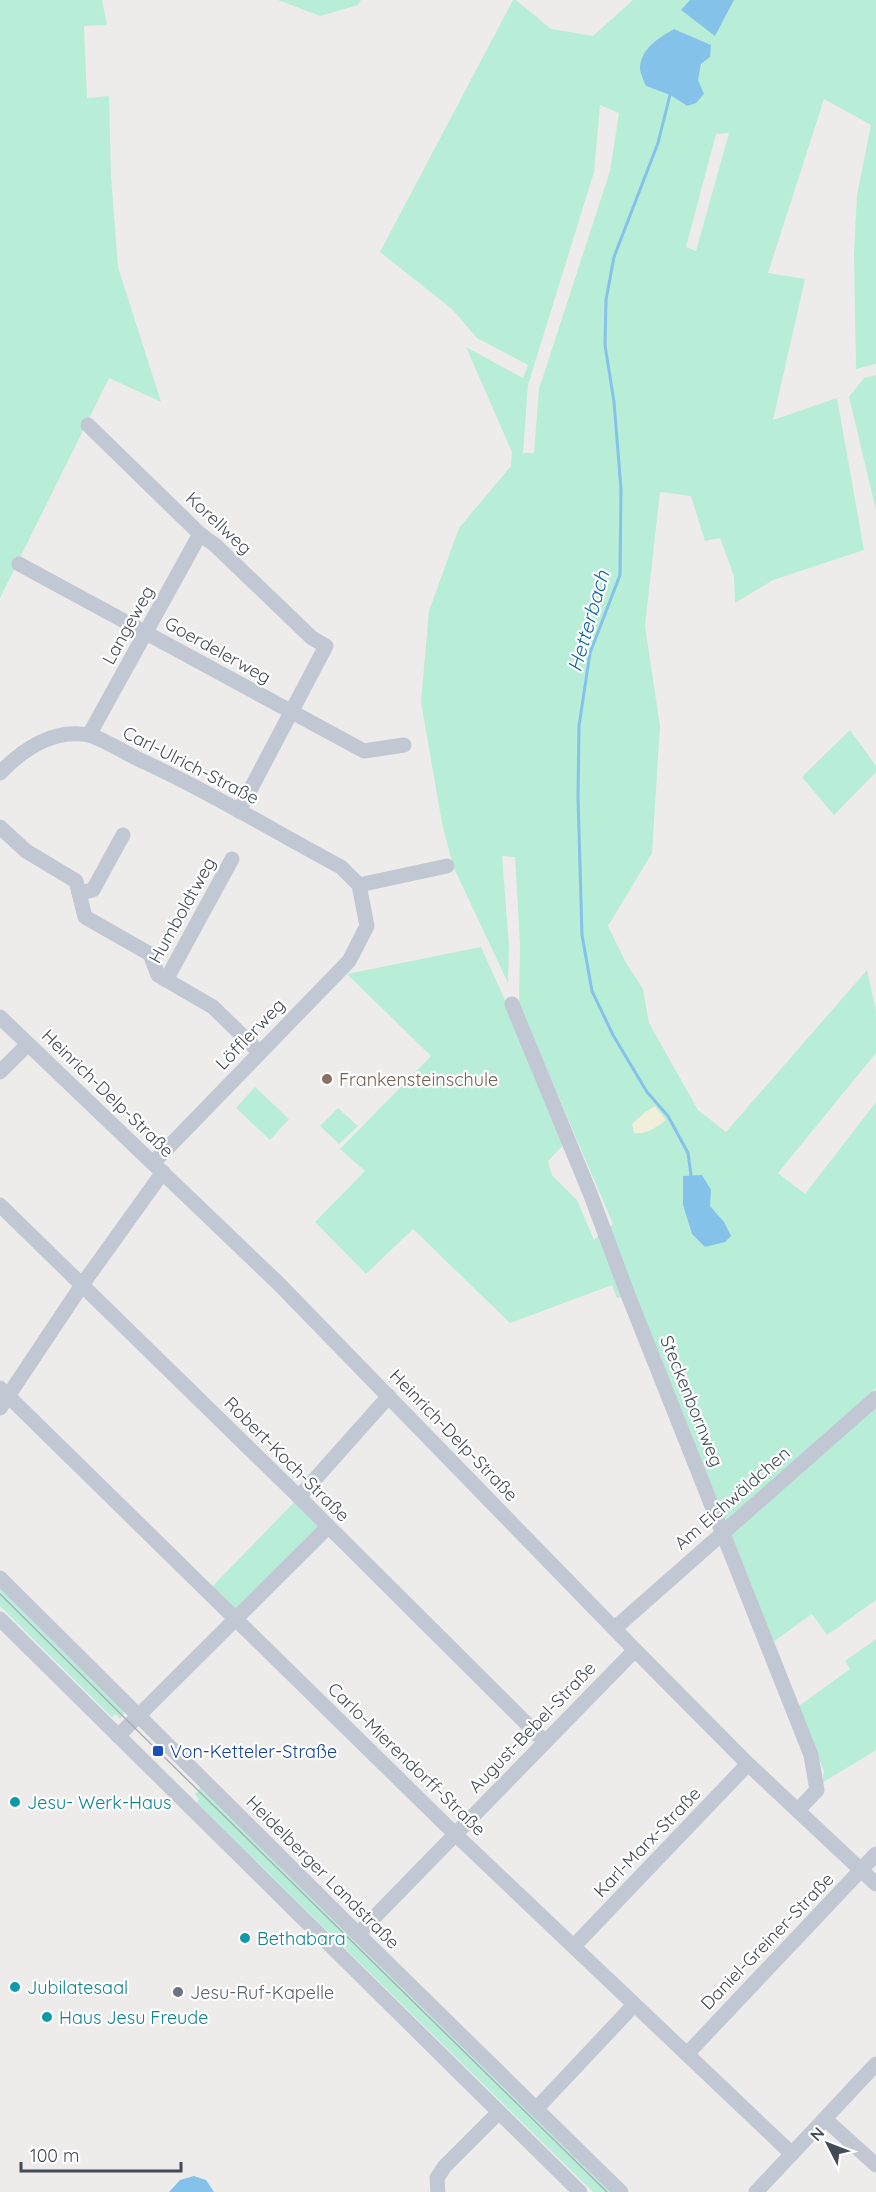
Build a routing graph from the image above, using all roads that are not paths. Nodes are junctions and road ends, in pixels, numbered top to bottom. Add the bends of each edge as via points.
1 (88, 424) dead end
2 (200, 534) junction
3 (19, 564) dead end
4 (146, 633) junction
5 (292, 713) junction
6 (89, 735) junction
7 (404, 745) dead end
8 (0, 773) edge
9 (238, 811) junction
10 (0, 827) edge
11 (123, 835) dead end
12 (231, 859) dead end
13 (447, 866) dead end
14 (359, 885) junction
15 (79, 893) junction
16 (166, 980) junction
17 (512, 1004) dead end
18 (0, 1017) edge
19 (28, 1044) junction
20 (259, 1052) junction
21 (0, 1072) edge
22 (158, 1167) junction
23 (0, 1205) edge
24 (82, 1285) junction
25 (389, 1396) junction
26 (3, 1398) edge
27 (876, 1398) edge
28 (298, 1497) junction
29 (328, 1527) junction
30 (723, 1532) junction
31 (0, 1578) edge
32 (0, 1619) edge
33 (236, 1619) junction
34 (615, 1628) junction
35 (635, 1650) junction
36 (138, 1715) junction
37 (117, 1736) junction
38 (545, 1742) junction
39 (748, 1764) junction
40 (798, 1810) junction
41 (455, 1834) junction
42 (876, 1854) edge
43 (861, 1870) junction
44 (876, 1884) edge
45 (358, 1934) junction
46 (574, 1946) junction
47 (634, 2005) junction
48 (687, 2054) junction
49 (876, 2064) edge
50 (537, 2108) junction
51 (499, 2112) junction
52 (825, 2119) junction
53 (792, 2154) junction
54 (876, 2165) edge
55 (438, 2192) edge
56 (580, 2192) edge
57 (621, 2192) edge
58 (756, 2192) edge

1 - 2 street, Korellweg
2 - 4 street, Langeweg
2 - 5 street, Korellweg via 312,638 326,646
3 - 4 street, Goerdelerweg
4 - 5 street, Goerdelerweg
4 - 6 street, Langeweg
5 - 7 street, Goerdelerweg via 364,751
5 - 9 street
6 - 8 street, Carl-Ulrich-Straße via 61,735 39,742
6 - 9 street, Carl-Ulrich-Straße
9 - 14 street, Carl-Ulrich-Straße via 341,867
10 - 15 street, Humboldtweg via 26,851 76,881
11 - 15 street via 93,890
12 - 16 street, Humboldtweg
13 - 14 street
14 - 20 street, Löfflerweg via 367,927 349,961
15 - 16 street, Humboldtweg via 86,917 150,954 158,975
16 - 20 street, Humboldtweg via 213,1007
17 - 30 street, Steckenbornweg
18 - 19 street, Heinrich-Delp-Straße
19 - 21 street
19 - 22 street, Heinrich-Delp-Straße
20 - 22 street, Löfflerweg
22 - 24 street, Löfflerweg
22 - 25 street, Heinrich-Delp-Straße
23 - 24 street, Robert-Koch-Straße
24 - 26 street, Löfflerweg
24 - 28 street, Robert-Koch-Straße
25 - 28 street
25 - 34 street, Heinrich-Delp-Straße
26 - 33 street, Carlo-Mierendorff-Straße
27 - 30 street, Am Eichwäldchen
28 - 29 street, Robert-Koch-Straße
29 - 33 street
29 - 38 street, Robert-Koch-Straße
30 - 34 street, Am Eichwäldchen
30 - 40 street, Steckenbornweg via 811,1755 817,1790
31 - 36 street, Heidelberger Landstraße
32 - 37 street
33 - 36 street
33 - 41 street, Carlo-Mierendorff-Straße
34 - 35 street, Heinrich-Delp-Straße
35 - 38 street, August-Bebel-Straße
35 - 39 street, Heinrich-Delp-Straße
36 - 37 street
36 - 45 street, Heidelberger Landstraße
37 - 51 street
38 - 41 street, August-Bebel-Straße
39 - 40 street, Heinrich-Delp-Straße
39 - 46 street, Karl-Marx-Straße
40 - 43 street, Heinrich-Delp-Straße
41 - 45 street, August-Bebel-Straße
41 - 46 street, Carlo-Mierendorff-Straße
42 - 43 street, Daniel-Greiner-Straße
43 - 44 street, Heinrich-Delp-Straße
43 - 48 street, Daniel-Greiner-Straße
45 - 50 street, Heidelberger Landstraße
46 - 47 street, Carlo-Mierendorff-Straße
47 - 48 street, Carlo-Mierendorff-Straße
47 - 50 street
48 - 53 street, Carlo-Mierendorff-Straße
49 - 52 street
50 - 57 street, Heidelberger Landstraße
51 - 55 street via 444,2166 437,2178
51 - 56 street
52 - 53 street
52 - 54 street
53 - 58 street

